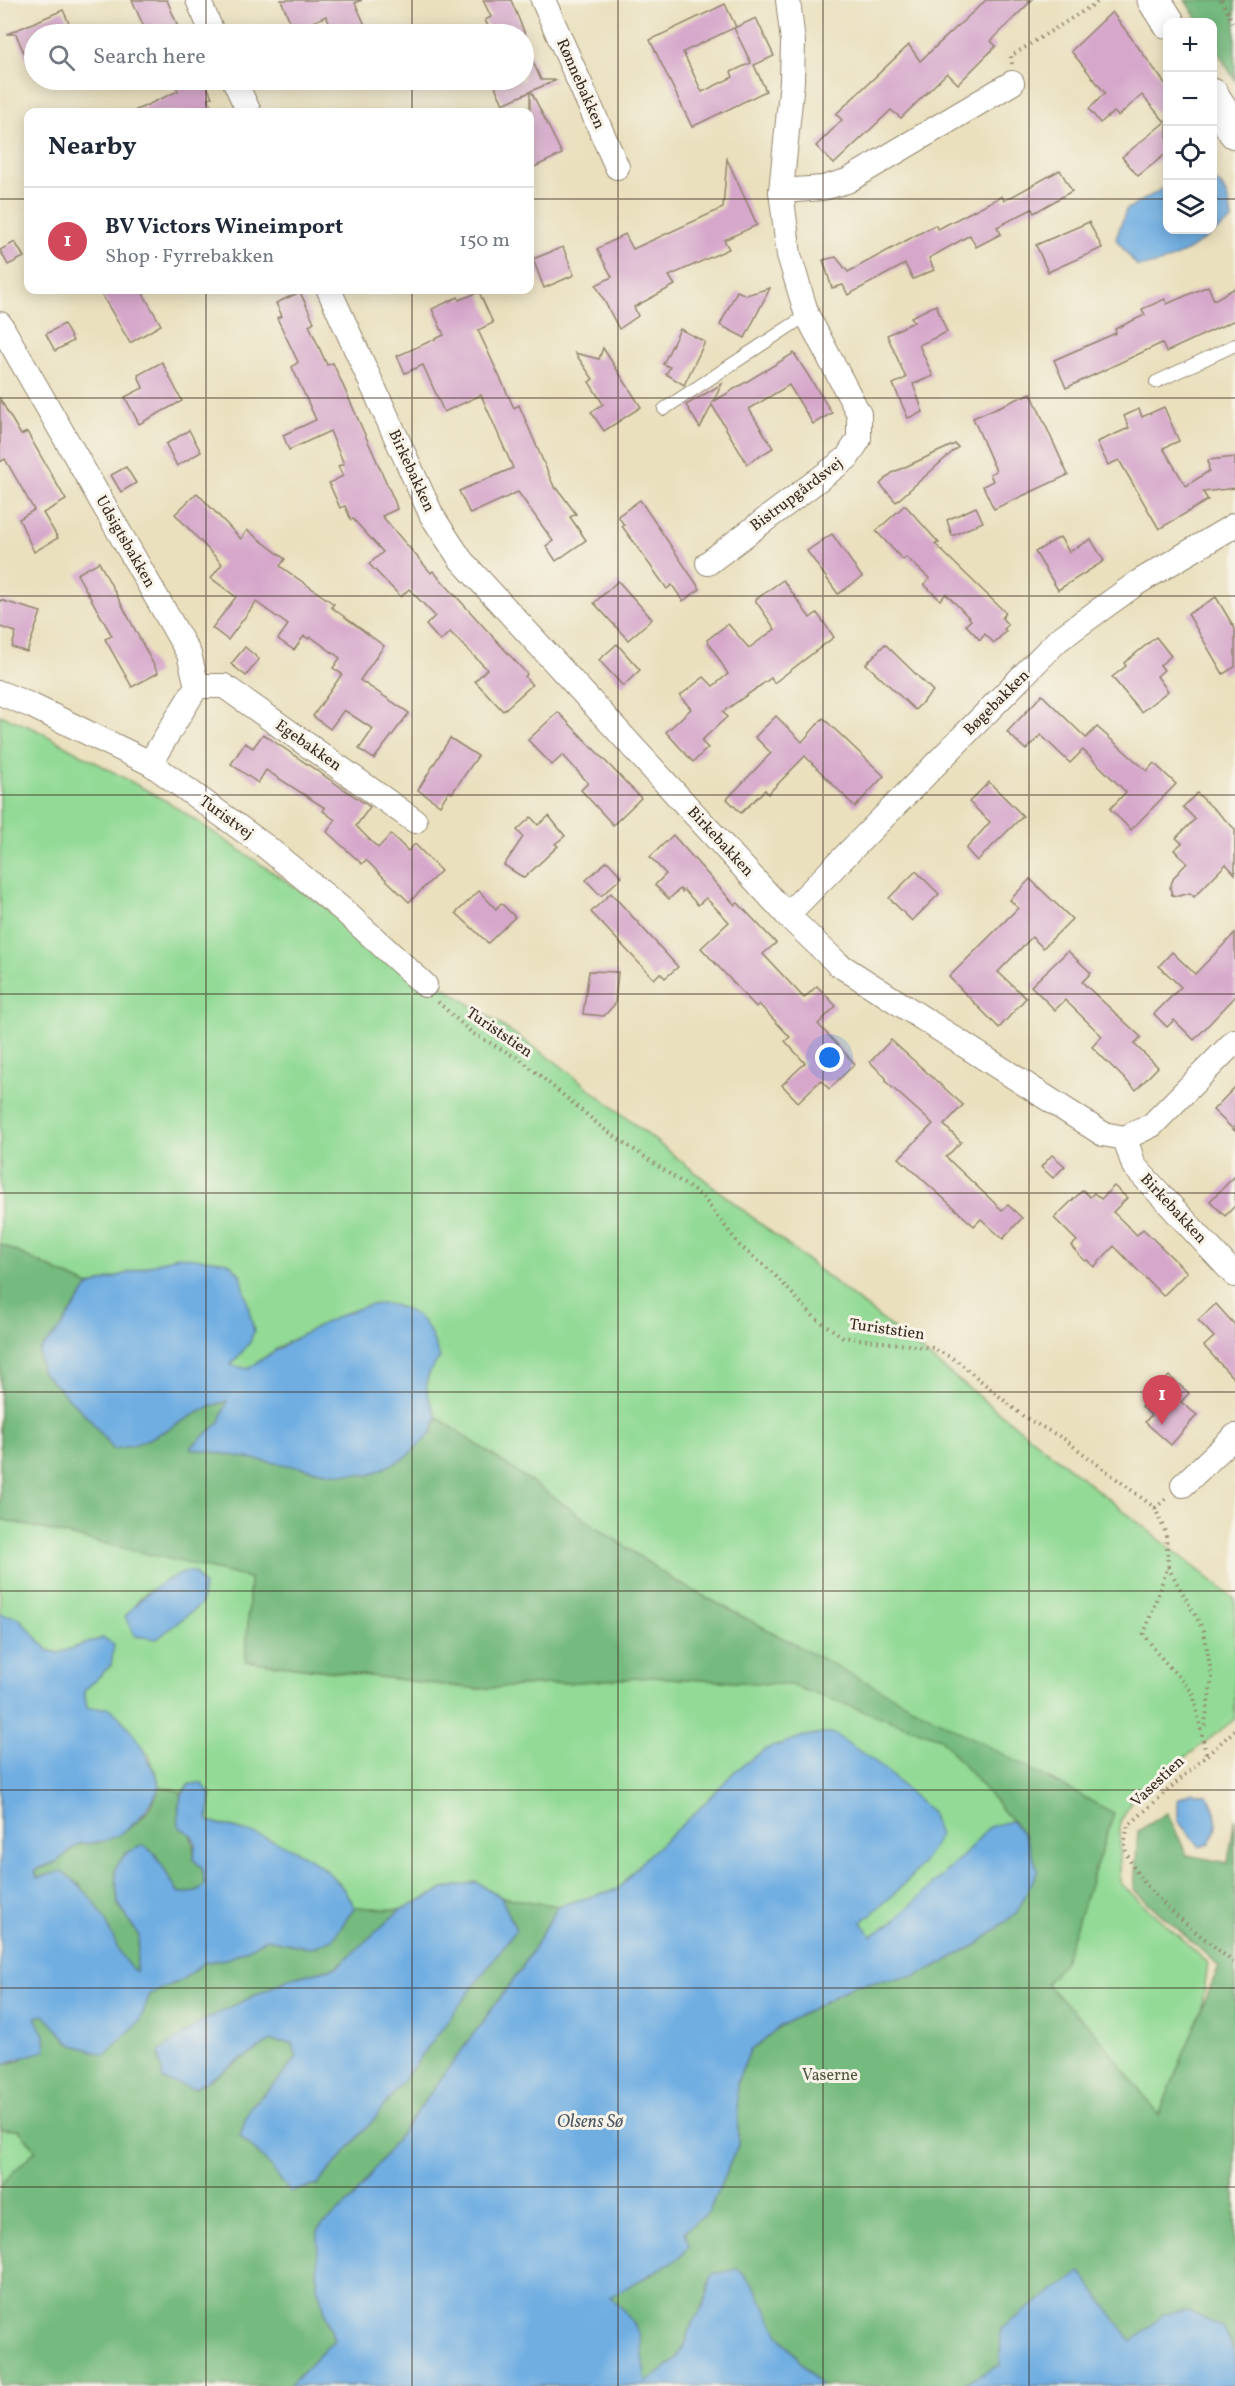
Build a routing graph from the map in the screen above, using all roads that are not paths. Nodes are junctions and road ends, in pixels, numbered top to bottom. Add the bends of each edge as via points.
1 (198, 0) edge
2 (543, 0) edge
3 (789, 0) edge
4 (1154, 0) edge
5 (1165, 18) edge
6 (209, 24) edge
7 (1012, 83) road end
8 (239, 90) edge
9 (1217, 103) edge
10 (247, 108) edge
11 (1235, 132) edge
12 (616, 167) dead end
13 (781, 191) junction
14 (331, 294) edge
15 (807, 315) junction
16 (0, 324) edge
17 (1235, 345) edge
18 (1155, 382) dead end
19 (664, 409) dead end
20 (1235, 525) edge
21 (708, 563) dead end
22 (197, 686) junction
23 (0, 693) edge
24 (150, 763) junction
25 (415, 821) dead end
26 (787, 915) junction
27 (425, 985) road end
28 (1235, 1041) edge
29 (1125, 1138) junction
30 (1235, 1275) edge
31 (1235, 1436) edge
32 (1183, 1485) dead end

1 - 6 street
2 - 12 street, Rønnebakken
3 - 13 street, Bistrupgårdsvej via 792,81
4 - 5 street
7 - 13 street via 847,181 823,188
8 - 10 street
9 - 11 street
13 - 15 street, Bistrupgårdsvej via 789,255
14 - 26 street, Birkebakken via 432,516 461,560
15 - 19 lane
15 - 21 street, Bistrupgårdsvej via 859,414 859,439 847,458
16 - 22 street, Udsigtsbakken via 189,654
17 - 18 lane
20 - 26 street, Bøgebakken via 1137,584 1059,640
22 - 24 street
22 - 25 street, Egebakken via 224,686
23 - 24 street, Turistvej
24 - 27 street, Turistvej via 265,846 344,910
26 - 29 street, Birkebakken via 838,964 1103,1134
28 - 29 street via 1152,1125
29 - 30 street, Birkebakken via 1134,1166
31 - 32 street

